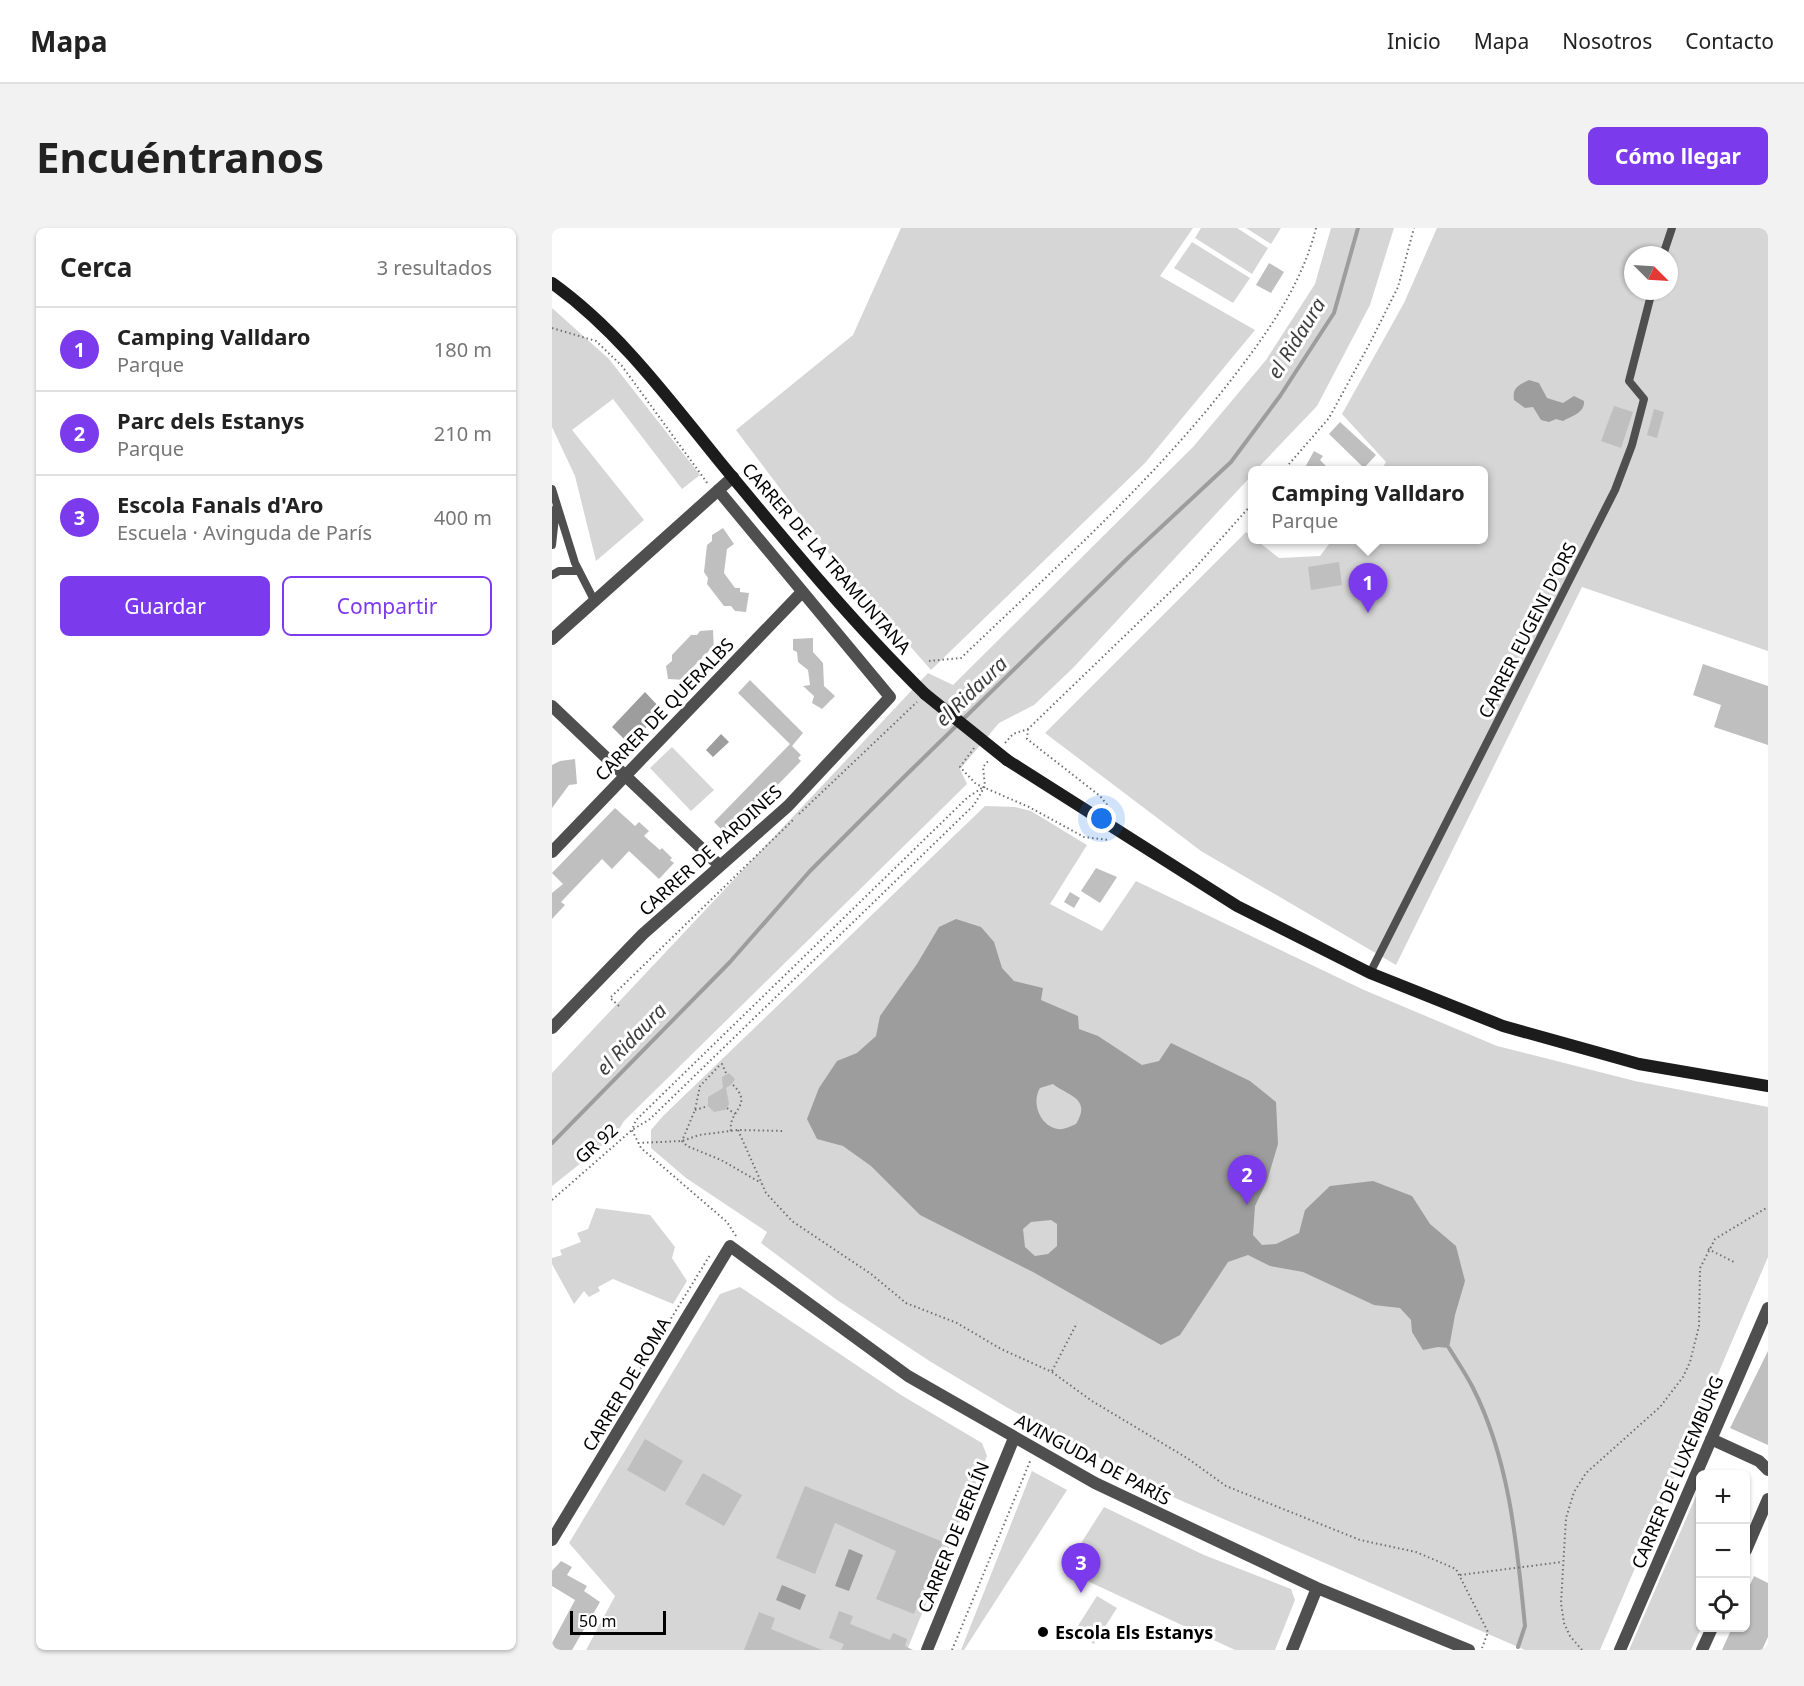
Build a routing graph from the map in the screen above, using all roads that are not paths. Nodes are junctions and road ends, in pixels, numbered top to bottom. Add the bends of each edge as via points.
1 (1672, 228) edge
2 (1666, 246) edge
3 (552, 283) edge
4 (1650, 300) edge
5 (733, 477) junction
6 (552, 489) edge
7 (716, 493) junction
8 (556, 505) junction
9 (552, 545) edge
10 (579, 571) junction
11 (552, 575) edge
12 (802, 592) junction
13 (594, 600) junction
14 (552, 639) edge
15 (552, 706) edge
16 (625, 776) junction
17 (552, 852) edge
18 (719, 865) junction
19 (1370, 973) junction
20 (552, 1028) edge
21 (1768, 1086) edge
22 (730, 1246) joint
23 (1768, 1308) edge
24 (1014, 1438) junction
25 (1711, 1439) junction
26 (1768, 1470) edge
27 (1768, 1499) edge
28 (552, 1540) edge
29 (1750, 1541) edge
30 (1317, 1588) junction
31 (1710, 1632) edge
32 (927, 1650) edge
33 (1292, 1650) edge
34 (1469, 1650) edge
35 (1620, 1650) edge
36 (1702, 1650) edge

1 - 2 lane
3 - 5 main road, CARRER DE LA TRAMUNTANA via 580,303 633,356
4 - 19 lane, CARRER EUGENI D'ORS via 1629,381 1644,399 1615,490
5 - 7 street
5 - 19 main road, CARRER DE LA TRAMUNTANA, bridge via 868,638 925,694 1007,760 1237,906
6 - 8 lane
7 - 12 street
7 - 13 street
8 - 9 lane
8 - 10 lane
10 - 11 lane
10 - 13 lane
12 - 16 street, CARRER DE QUERALBS
12 - 18 street, CARRER DE PARDINES via 890,697 788,806
13 - 14 street
15 - 16 street
16 - 17 street, CARRER DE QUERALBS
16 - 18 street
18 - 20 street, CARRER DE PARDINES via 643,934
19 - 21 main road, CARRER DE LA TRAMUNTANA via 1503,1026 1639,1064
22 - 24 street, AVINGUDA DE PARÍS via 908,1376
22 - 28 street, CARRER DE ROMA
23 - 25 street, CARRER DE LUXEMBURG
24 - 30 street, AVINGUDA DE PARÍS via 1106,1488
24 - 32 street, CARRER DE BERLÍN
25 - 26 street via 1759,1461
25 - 35 street, CARRER DE LUXEMBURG
27 - 29 street
30 - 33 street
30 - 34 street, AVINGUDA DE PARÍS
31 - 36 street

